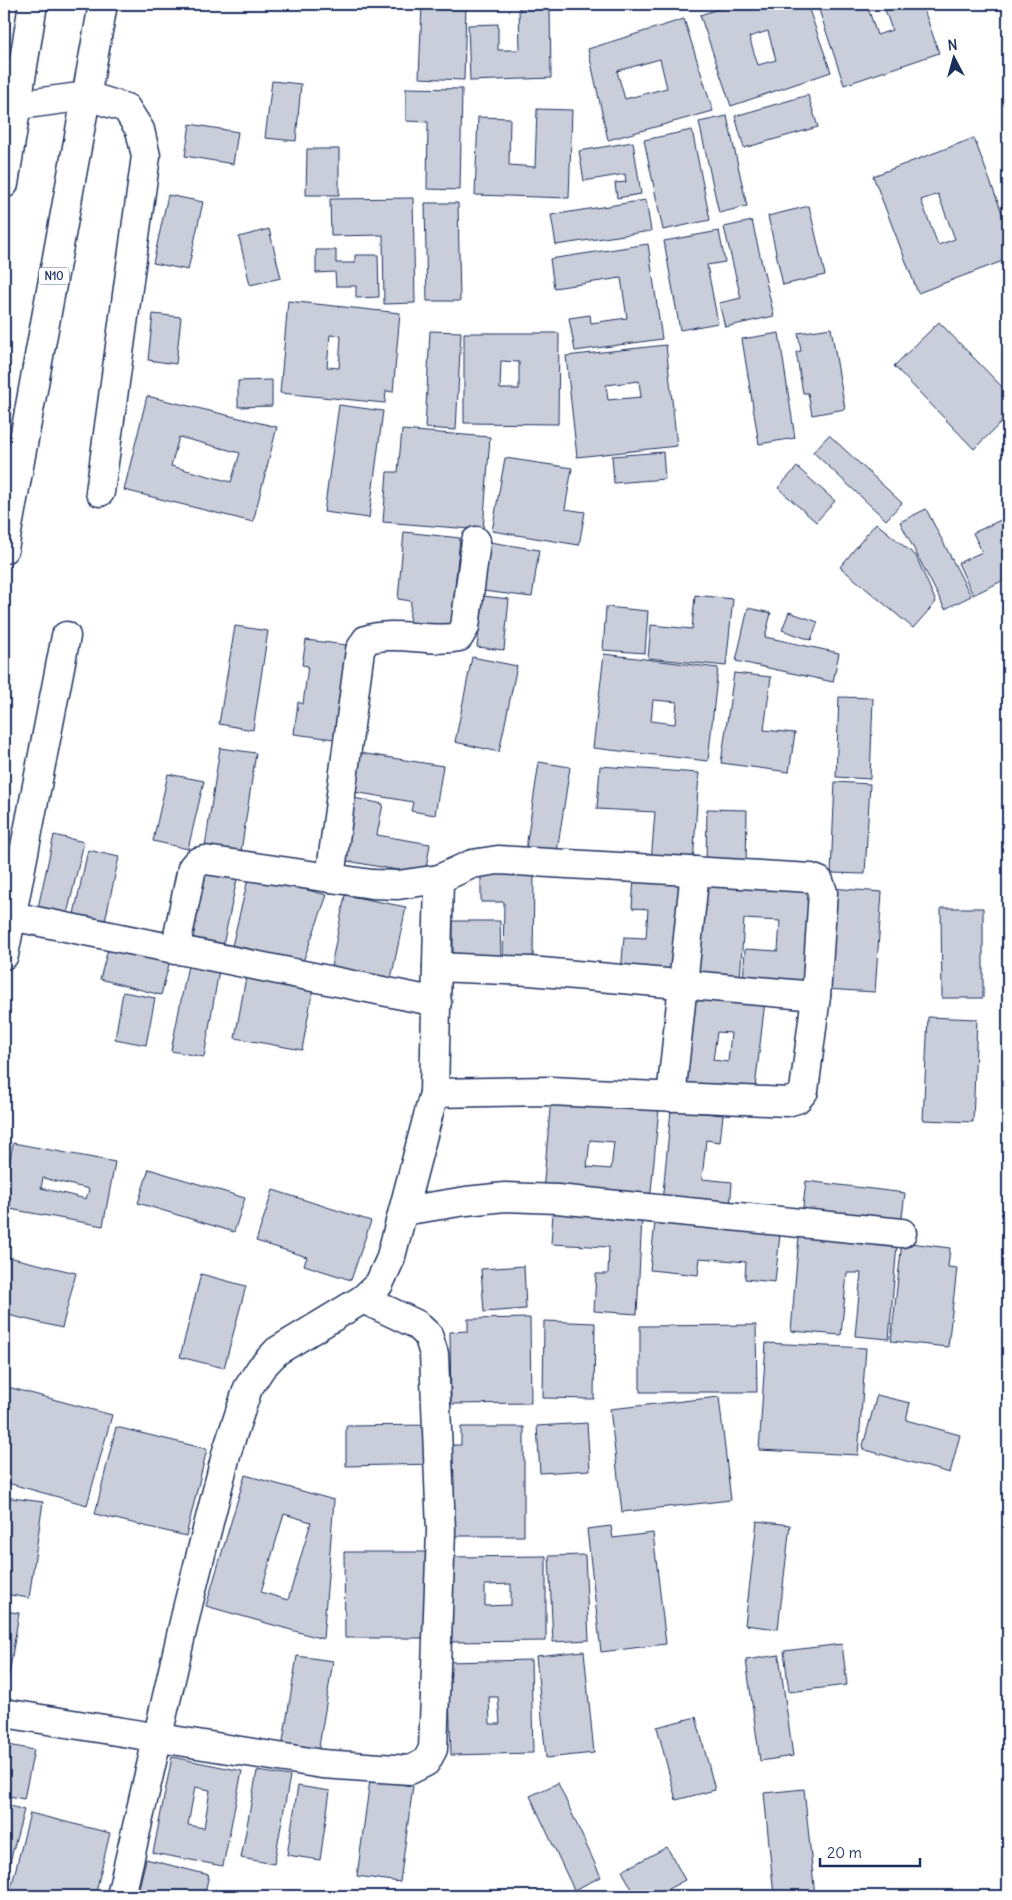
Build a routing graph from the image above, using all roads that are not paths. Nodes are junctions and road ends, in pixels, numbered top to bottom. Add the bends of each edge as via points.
1 (33, 4) edge
2 (103, 4) edge
3 (87, 96) junction
4 (10, 106) edge
5 (4, 184) edge
6 (100, 492) dead end
7 (476, 541) dead end
8 (4, 549) edge
9 (66, 636) dead end
10 (695, 872) junction
11 (330, 878) junction
12 (439, 879) junction
13 (11, 916) junction
14 (175, 950) junction
15 (4, 955) edge
16 (437, 967) junction
17 (682, 985) junction
18 (816, 996) junction
19 (436, 1002) junction
20 (434, 1093) junction
21 (671, 1096) junction
22 (403, 1211) junction
23 (902, 1233) dead end
24 (363, 1299) junction
25 (4, 1713) edge
26 (158, 1736) junction
27 (121, 1896) edge

1 - 4 street
2 - 3 street, N10
3 - 4 street
3 - 6 street via 126,108 140,130 146,156
3 - 8 street, N10
4 - 5 street
7 - 11 street via 465,627 459,637 446,640 378,636 366,640 360,650
9 - 13 street
10 - 12 street via 498,860 472,864
10 - 17 street
10 - 18 street via 819,881 823,892
11 - 12 street via 398,885
11 - 14 street via 204,860 197,862 192,868
12 - 16 street
13 - 14 street
13 - 15 street
14 - 19 street
16 - 17 street via 530,971
16 - 19 street
17 - 18 street
17 - 21 street
18 - 21 street via 804,1092 797,1099 787,1102
19 - 20 street
20 - 21 street via 518,1091
20 - 22 street
22 - 23 street via 505,1197 557,1199
22 - 24 street via 390,1260 379,1284
24 - 26 street via 278,1352 261,1368 248,1388 222,1470
24 - 26 street via 416,1324 428,1334 434,1354 441,1530 433,1749 426,1762 410,1770 322,1764
25 - 26 street
26 - 27 street

